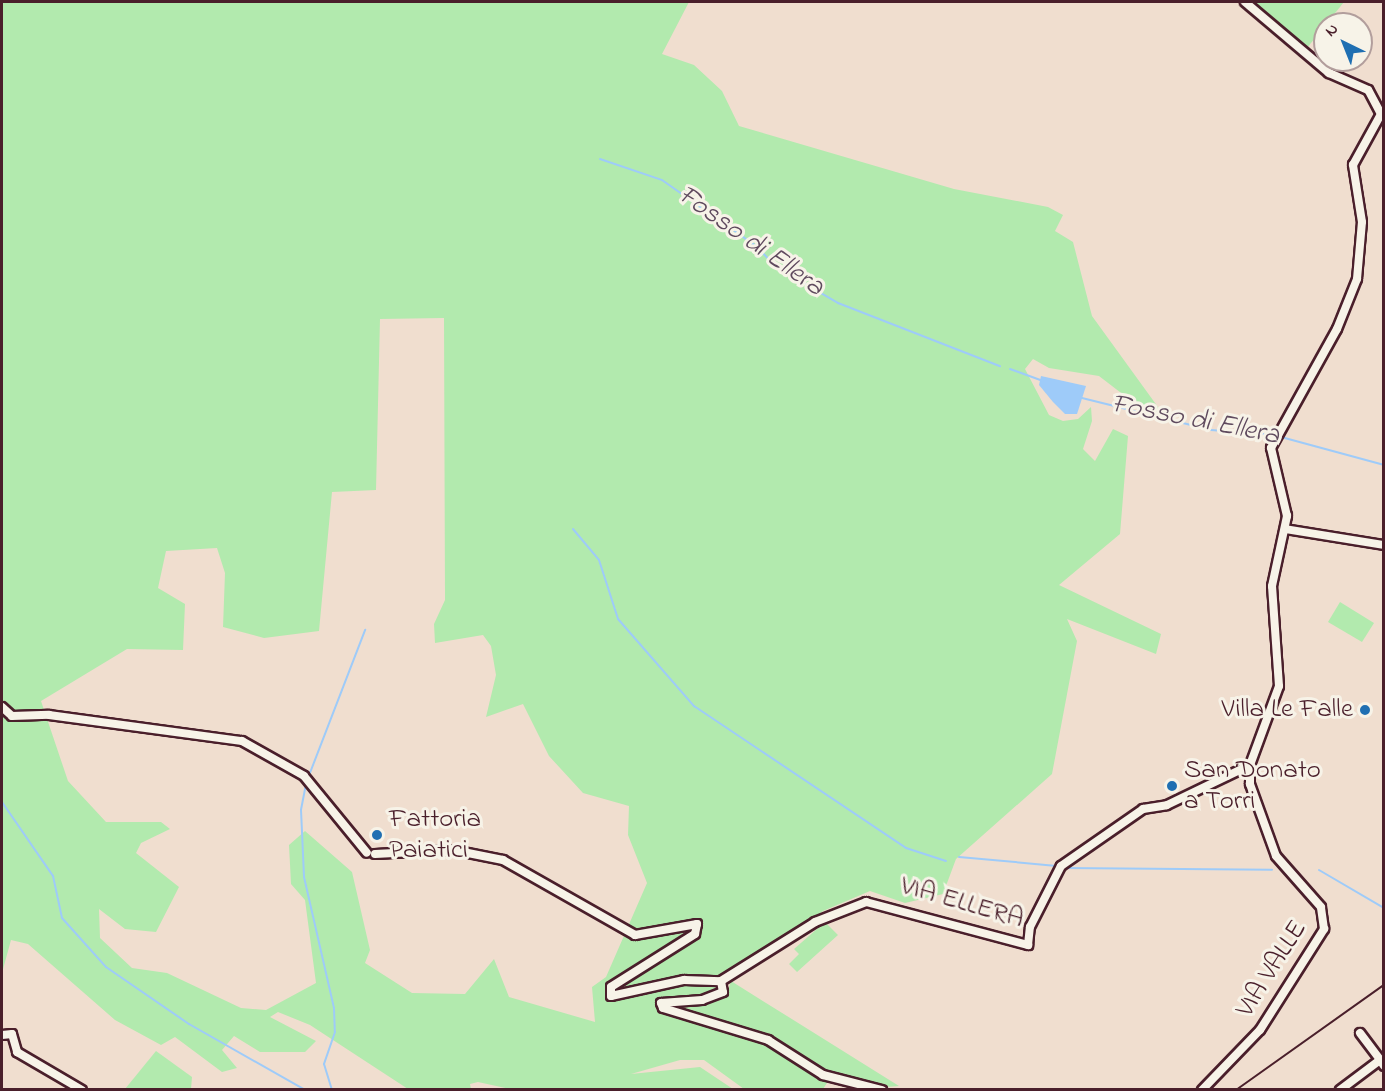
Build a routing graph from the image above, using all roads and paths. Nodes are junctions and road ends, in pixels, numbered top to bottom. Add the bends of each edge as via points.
1 (1245, 2) edge
2 (1285, 529) junction
3 (1383, 545) edge
4 (2, 707) edge
5 (1250, 765) junction
6 (721, 981) junction
7 (1360, 1033) dead end
8 (2, 1035) edge
9 (1382, 1063) edge
10 (82, 1089) edge
11 (882, 1089) edge
12 (1202, 1089) edge
13 (1340, 1089) edge

1 - 2 street via 1329,73 1368,90 1382,114 1353,165 1362,222 1357,279 1337,329 1274,436 1273,460 1286,501
2 - 3 street
2 - 5 street via 1272,586 1279,686
4 - 6 street via 12,716 49,715 234,739 304,776 371,853 453,850 503,860 635,935 697,924 695,934 610,987 613,997 684,980
5 - 6 street, VIA ELLERA via 1167,805 1143,808 1059,869 1030,927 1028,945 866,902 815,922
5 - 12 street, VIA VALLE via 1251,792 1273,848 1321,907 1324,930 1260,1030
6 - 11 street, VIA ELLERA via 723,992 702,1000 661,1003 663,1008 768,1040 823,1075
7 - 9 street
8 - 10 street via 12,1035 17,1052
9 - 13 street

